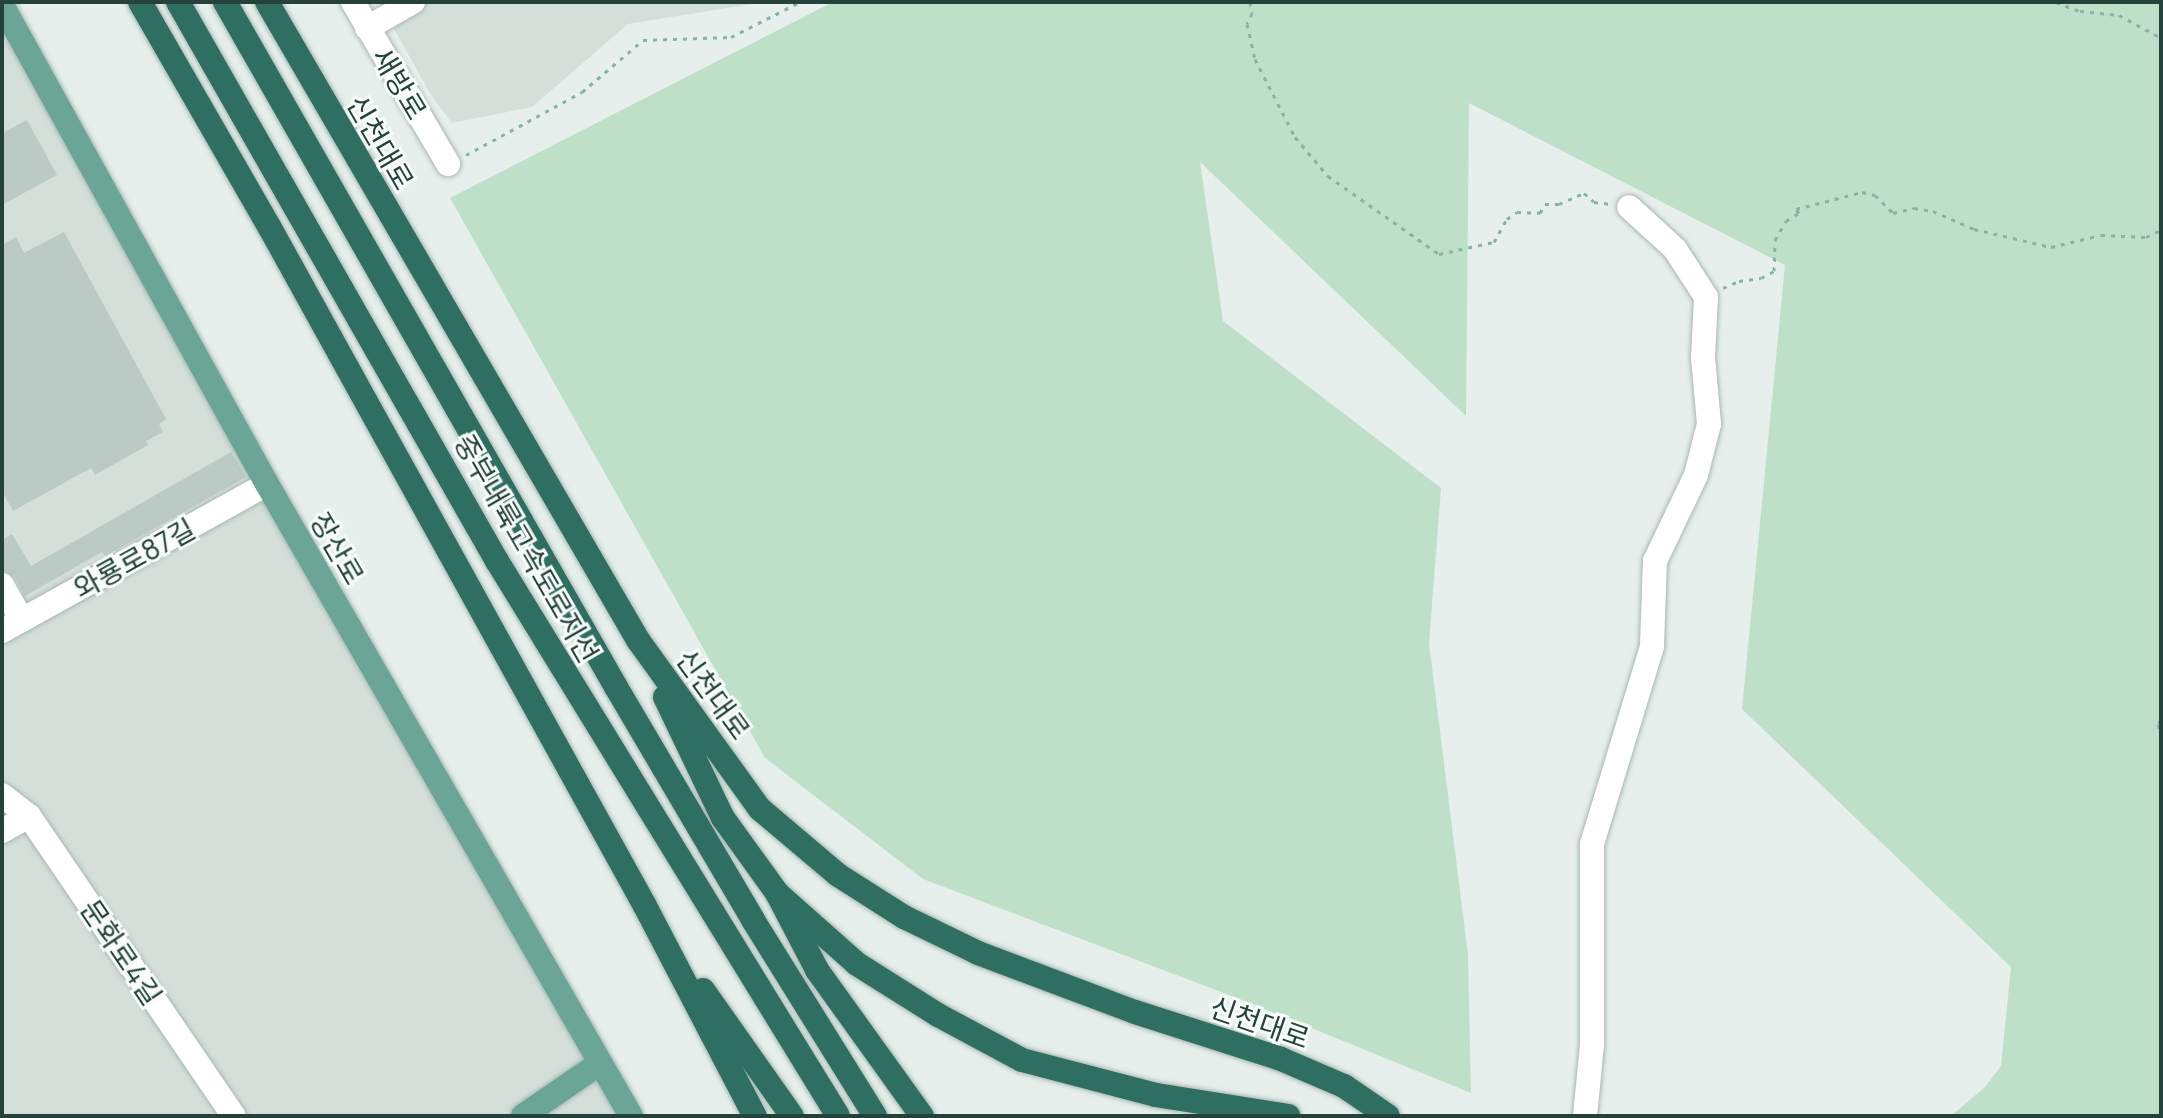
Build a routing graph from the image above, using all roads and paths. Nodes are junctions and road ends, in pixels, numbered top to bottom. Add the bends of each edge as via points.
1 (140, 2) edge
2 (178, 2) edge
3 (225, 2) edge
4 (267, 2) edge
5 (353, 2) edge
6 (413, 2) edge
7 (800, 2) edge
8 (1250, 2) edge
9 (2056, 2) edge
10 (2, 5) edge
11 (367, 28) junction
12 (2161, 38) edge
13 (448, 164) joint
14 (1629, 207) joint
15 (2161, 230) edge
16 (1706, 297) junction
17 (267, 484) junction
18 (2, 585) edge
19 (12, 626) edge
20 (638, 640) junction
21 (2161, 720) edge
22 (2161, 735) edge
23 (2, 795) edge
24 (29, 816) junction
25 (2, 831) edge
26 (777, 893) junction
27 (645, 906) junction
28 (600, 1063) junction
29 (234, 1116) edge
30 (523, 1116) edge
31 (631, 1116) edge
32 (755, 1116) edge
33 (792, 1116) edge
34 (838, 1116) edge
35 (875, 1116) edge
36 (922, 1116) edge
37 (1288, 1116) edge
38 (1388, 1116) edge
39 (1585, 1116) edge

1 - 27 highway
2 - 34 highway, 중부내륙고속도로지선 via 497,561
3 - 35 highway, 중부내륙고속도로지선 via 616,687
4 - 20 highway, 신천대로
5 - 11 street, 새방로
6 - 11 street
7 - 13 path via 731,37 643,40 582,92
8 - 14 path via 1247,24 1255,59 1295,137 1328,176 1439,254 1494,242 1517,212 1540,213 1545,204 1584,193 1594,202
9 - 12 path via 2119,15
10 - 17 main road, 장산로
11 - 13 street, 새방로
14 - 16 street via 1675,249
15 - 16 path via 2146,237 2101,235 2051,247 1974,229 1933,211 1893,213 1875,195 1862,192 1796,209 1799,213 1786,221 1775,240 1774,271
16 - 39 street via 1703,357 1709,424 1696,475 1655,561 1652,646 1592,844 1592,1044
17 - 19 street, 와룡로87길
17 - 28 main road, 장산로
18 - 19 street
20 - 26 highway via 723,818
20 - 38 highway, 신천대로 via 760,809 838,875 904,917 978,953 1281,1059 1344,1086
21 - 22 path
23 - 24 street, 문화로4길
24 - 25 street
24 - 29 street, 문화로4길
26 - 36 highway via 817,970
26 - 37 highway via 857,964 1022,1060 1156,1095
27 - 32 highway
27 - 33 highway
28 - 30 main road
28 - 31 main road, 장산로

